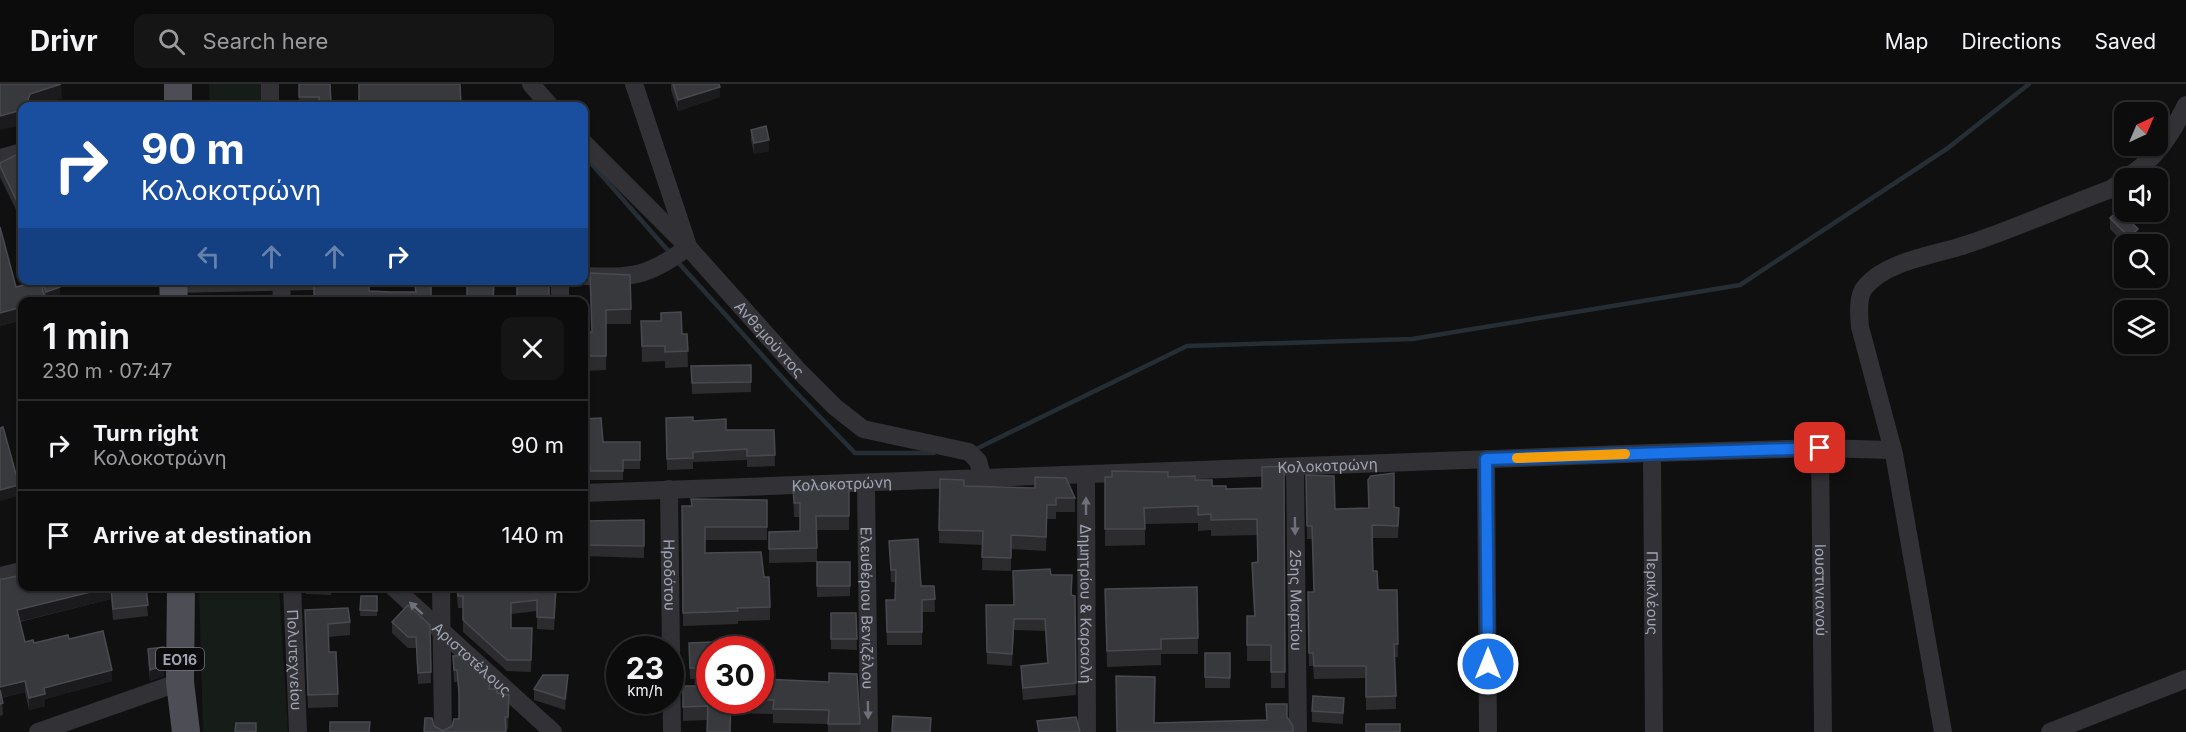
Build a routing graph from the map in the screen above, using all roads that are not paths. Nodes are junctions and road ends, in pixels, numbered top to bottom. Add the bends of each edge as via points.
1 (178, 84) edge
2 (270, 84) edge
3 (531, 84) edge
4 (634, 84) edge
5 (178, 102) edge
6 (270, 102) edge
7 (547, 102) edge
8 (2186, 105) edge
9 (588, 147) edge
10 (18, 153) edge
11 (0, 158) edge
12 (2142, 168) edge
13 (2114, 187) edge
14 (688, 247) junction
15 (588, 276) edge
16 (219, 285) edge
17 (173, 288) edge
18 (1820, 448) junction
19 (1891, 450) junction
20 (1652, 453) junction
21 (1486, 459) junction
22 (1295, 468) junction
23 (1086, 476) junction
24 (983, 479) junction
25 (866, 484) junction
26 (669, 489) junction
27 (588, 493) edge
28 (18, 574) edge
29 (0, 578) edge
30 (181, 591) edge
31 (292, 591) edge
32 (397, 591) edge
33 (441, 591) edge
34 (442, 632) junction
35 (2186, 679) edge
36 (180, 681) junction
37 (38, 732) edge
38 (186, 732) edge
39 (298, 732) edge
40 (444, 732) edge
41 (553, 732) edge
42 (672, 732) edge
43 (868, 732) edge
44 (1087, 732) edge
45 (1298, 732) edge
46 (1488, 732) edge
47 (1654, 732) edge
48 (1823, 732) edge
49 (1943, 732) edge
50 (2050, 732) edge

1 - 5 main road
2 - 6 street
3 - 7 street
4 - 14 street
8 - 12 street via 2165,142
9 - 14 street, Ανθεμούντος
10 - 11 street
13 - 19 street via 1965,246 1903,264 1863,288 1860,327
14 - 15 street via 647,273
14 - 24 street, Ανθεμούντος via 797,369 862,429 969,452 978,461
16 - 17 street
18 - 19 street, Κολοκοτρώνη
18 - 20 street, Κολοκοτρώνη
18 - 48 street, Ιουστινιανού
19 - 49 street
20 - 21 street, Κολοκοτρώνη
20 - 47 street, Περικλέους
21 - 22 street, Κολοκοτρώνη
21 - 46 street
22 - 23 street, Κολοκοτρώνη
22 -> 45 street, 25ης Μαρτίου
23 - 24 street, Κολοκοτρώνη
44 -> 23 street, Δημητρίου & Καραολή
24 - 25 street, Κολοκοτρώνη
25 - 26 street, Κολοκοτρώνη
25 -> 43 street, Ελευθέριου Βενιζέλου
26 - 27 street, Κολοκοτρώνη
26 - 42 street, Ηροδότου
28 - 29 street
30 - 36 main road, ΕΟ16
31 - 39 street, Πολυτεχνείου
34 -> 32 street, Αριστοτέλους
33 - 34 street
34 - 40 street
34 - 41 street, Αριστοτέλους
35 - 50 street
36 - 37 street
36 - 38 main road, ΕΟ16

